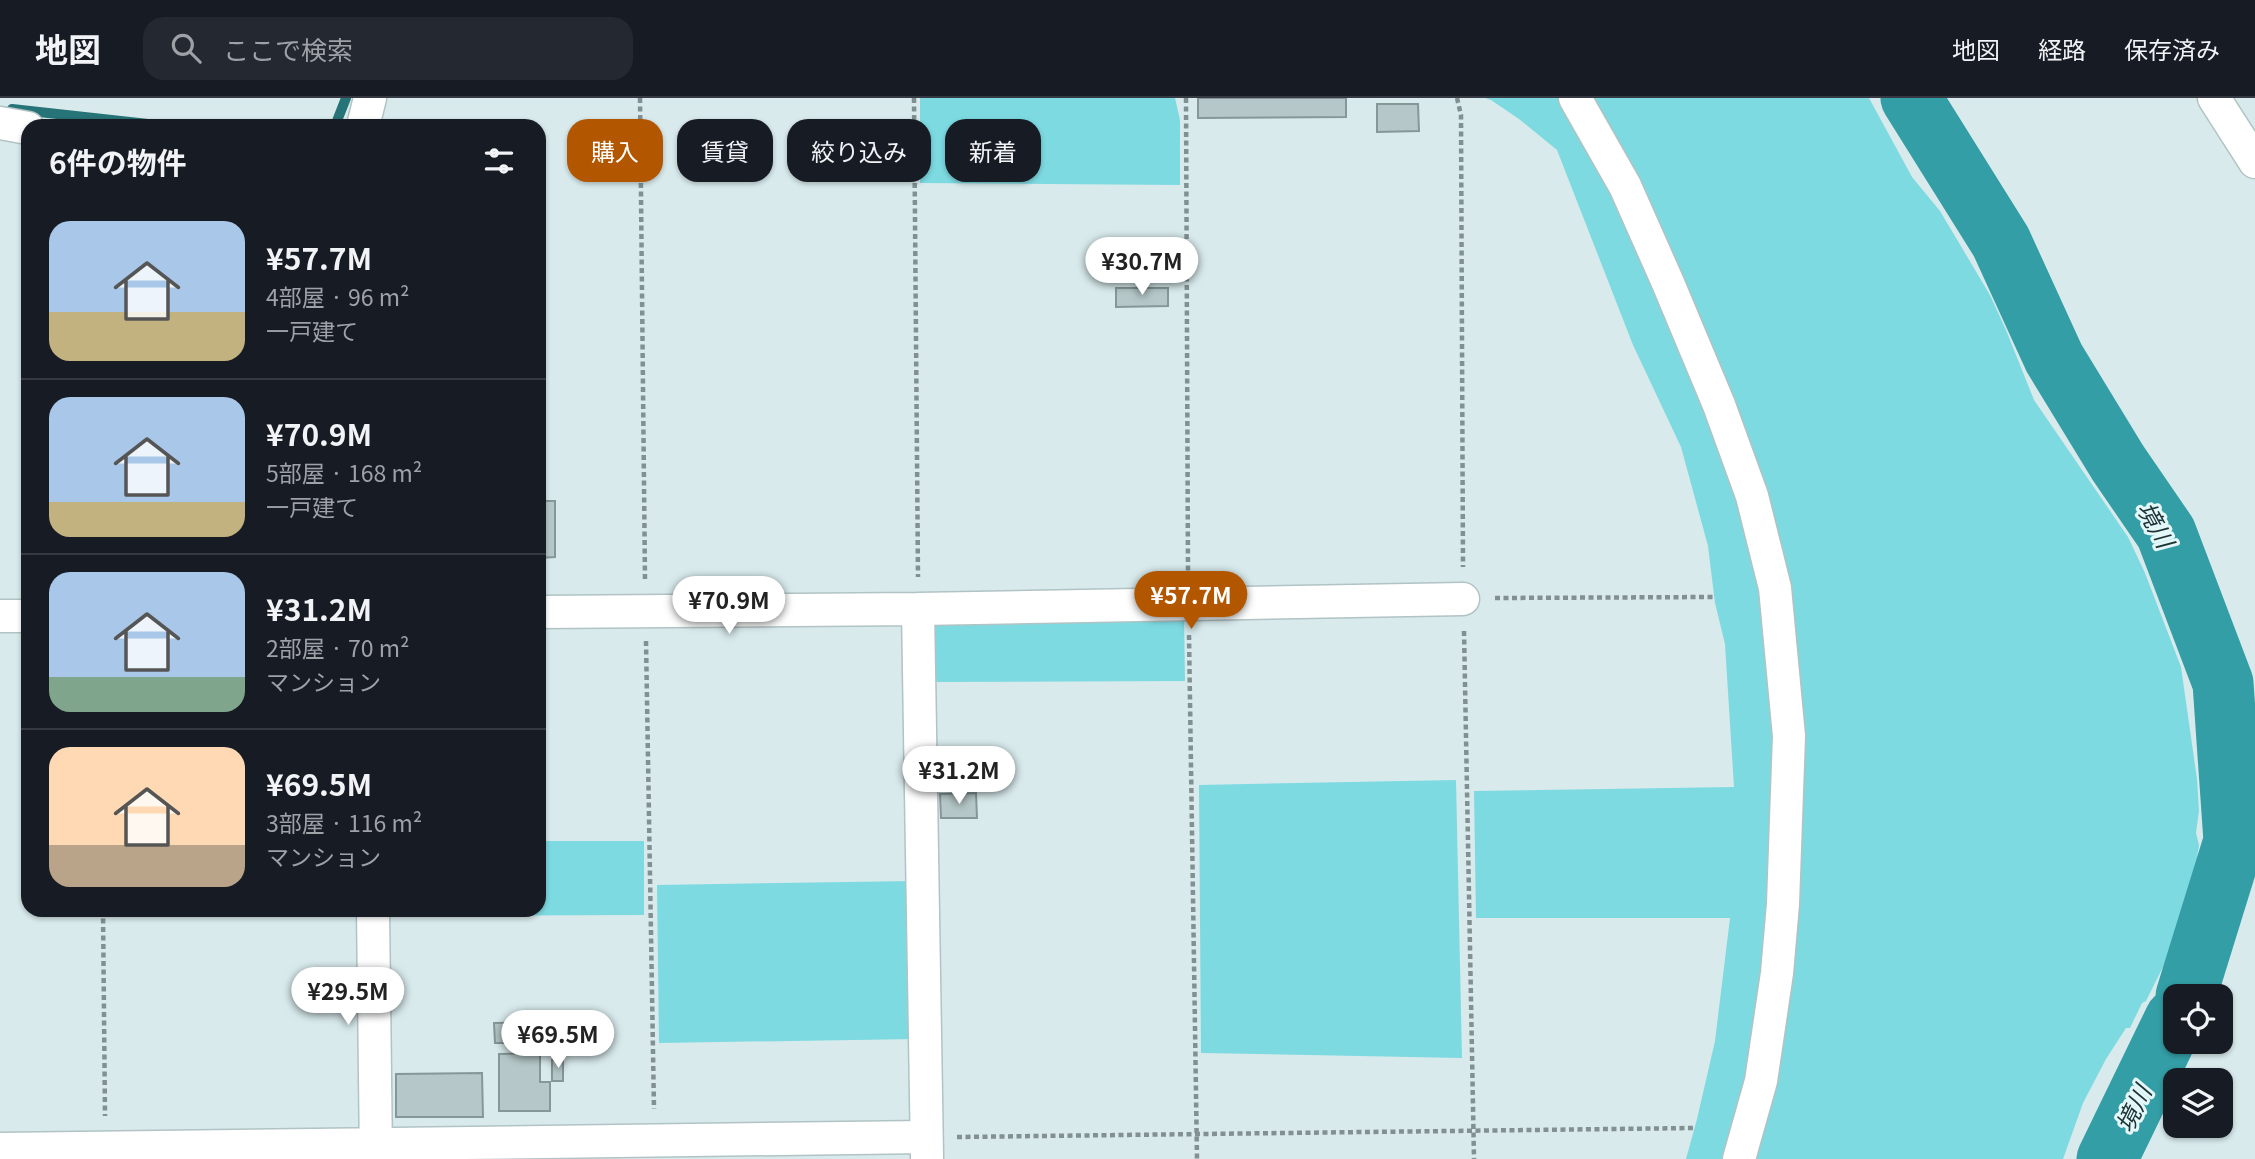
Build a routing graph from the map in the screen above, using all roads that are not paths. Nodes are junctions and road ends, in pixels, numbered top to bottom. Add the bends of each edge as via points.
1 (370, 98) edge
2 (1576, 98) edge
3 (2214, 98) edge
4 (365, 119) edge
5 (0, 123) edge
6 (21, 127) edge
7 (2255, 162) edge
8 (1463, 599) road end
9 (918, 609) junction
10 (546, 612) edge
11 (0, 616) edge
12 (21, 616) edge
13 (373, 917) edge
14 (927, 1148) edge
15 (0, 1149) edge
16 (375, 1152) edge
17 (1739, 1159) edge

1 - 4 street
2 - 17 street via 1625,186 1719,405 1752,496 1775,588 1790,736 1783,904 1761,1081
3 - 7 street
5 - 6 street
8 - 9 street
9 - 10 street
9 - 14 street
11 - 12 street
13 - 16 street
14 - 16 street
15 - 16 street

